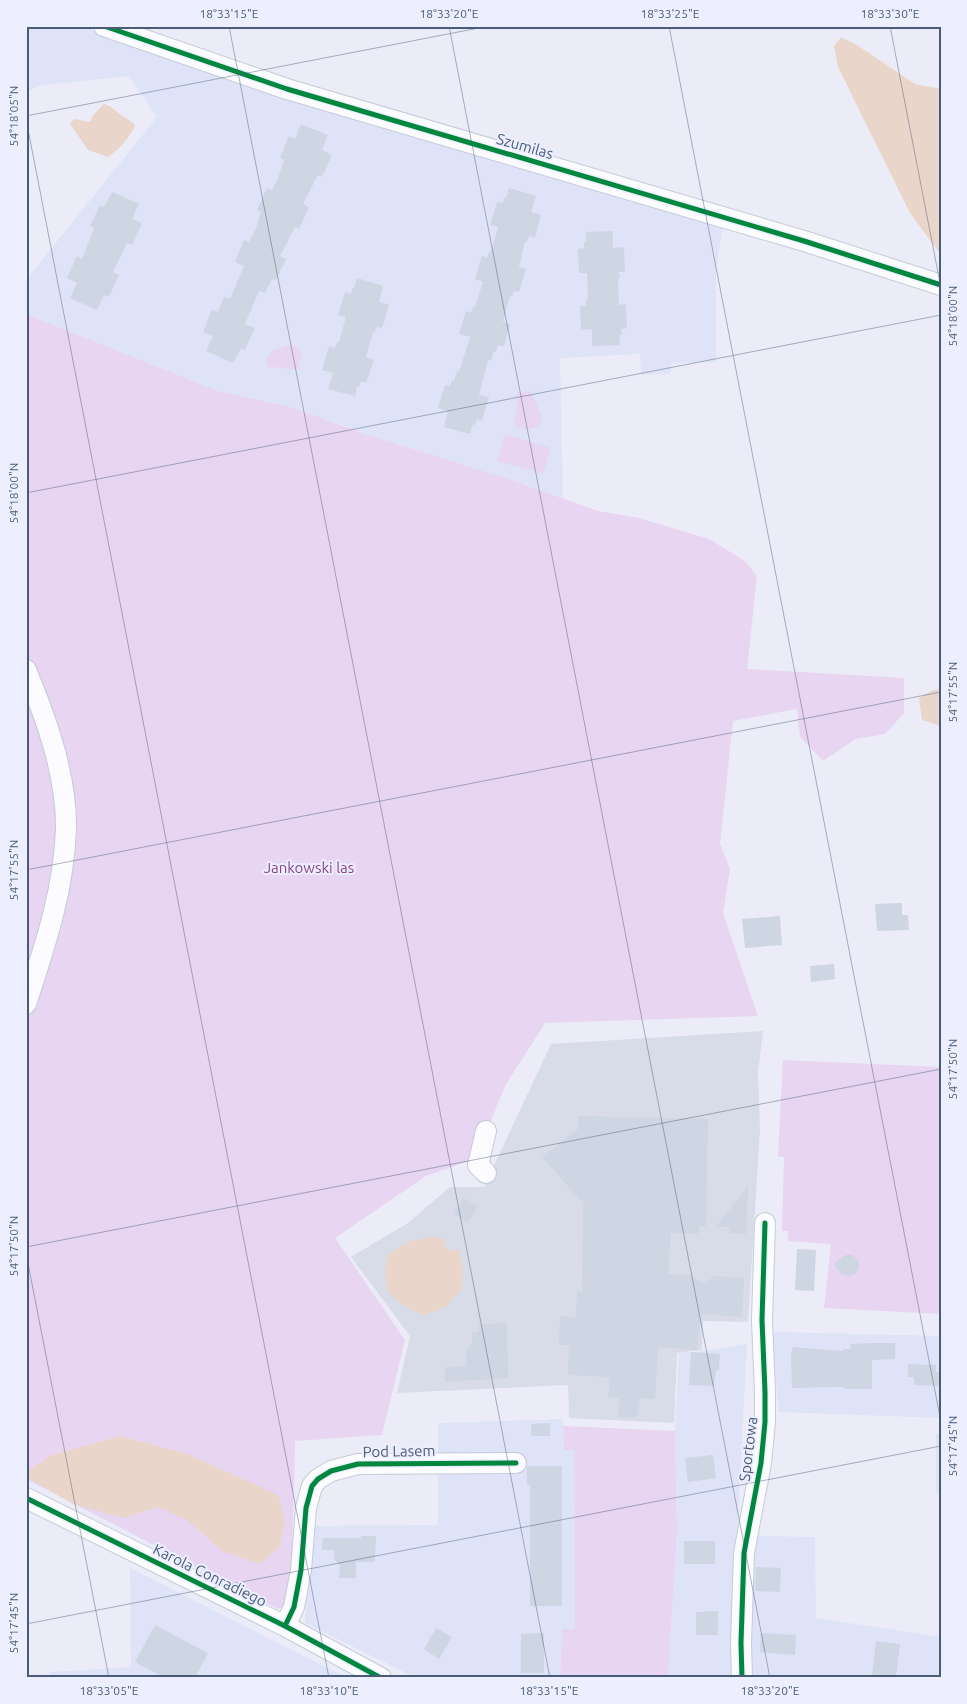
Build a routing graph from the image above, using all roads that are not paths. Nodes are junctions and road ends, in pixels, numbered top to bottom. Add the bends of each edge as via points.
1 (104, 26) edge
2 (941, 285) edge
3 (26, 670) edge
4 (26, 1004) edge
5 (486, 1131) dead end
6 (486, 1173) dead end
7 (765, 1223) dead end
8 (516, 1463) dead end
9 (26, 1498) edge
10 (285, 1626) junction
11 (381, 1678) edge
12 (742, 1678) edge

1 - 2 street, Szumilas via 287,89
3 - 4 street via 41,707 59,771 66,827 57,902
5 - 6 street via 478,1165
7 - 12 street, Sportowa via 762,1320 765,1422 761,1463 744,1553
8 - 10 street, Pod Lasem via 358,1464 331,1471 318,1479 312,1486 306,1508 301,1570 294,1607
9 - 10 street, Karola Conradiego
10 - 11 street, Karola Conradiego

